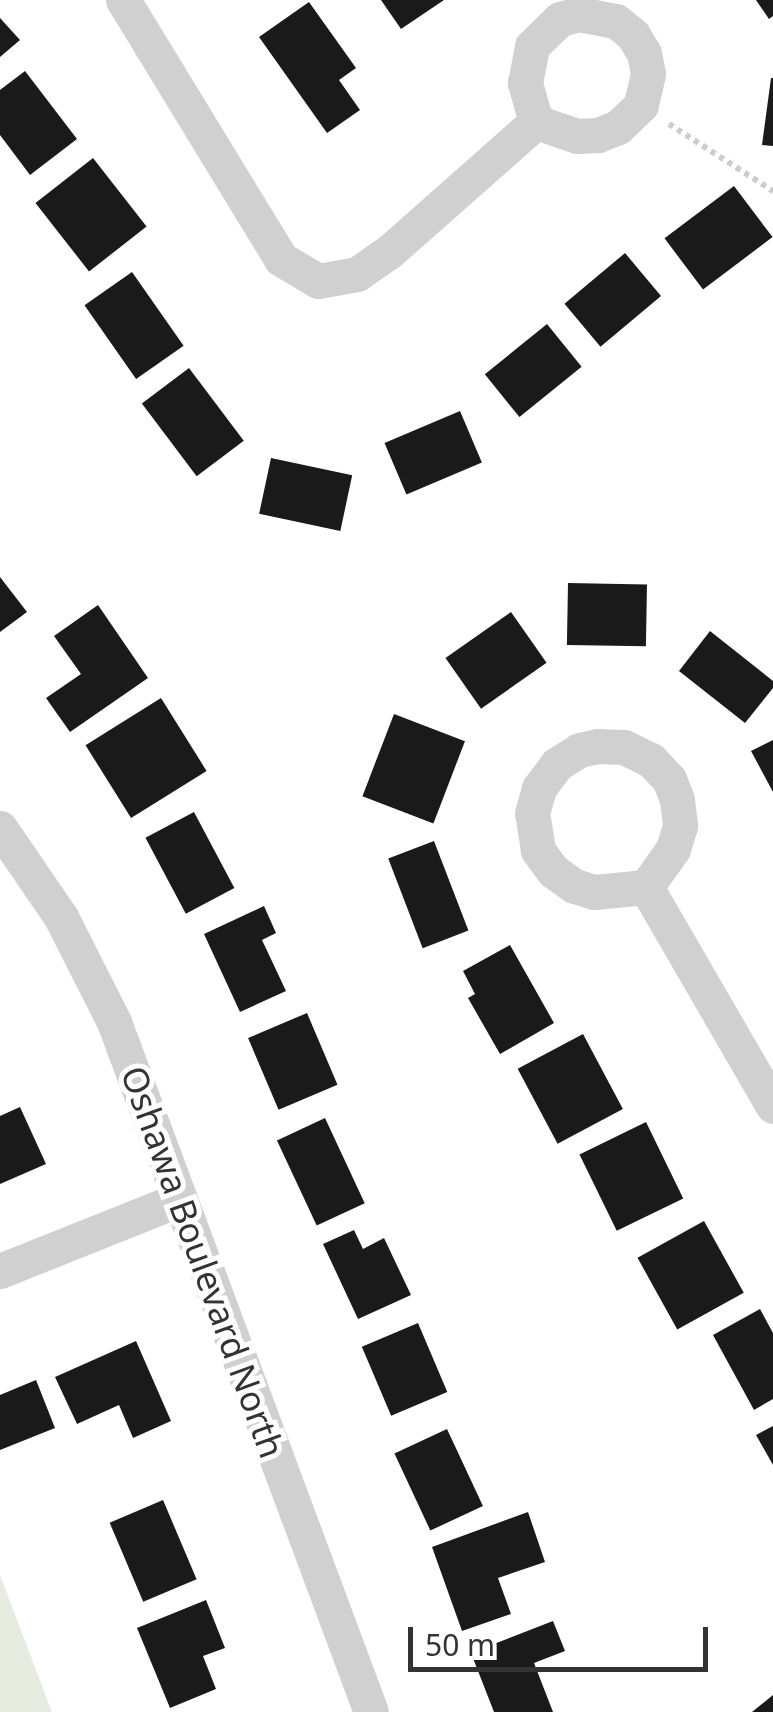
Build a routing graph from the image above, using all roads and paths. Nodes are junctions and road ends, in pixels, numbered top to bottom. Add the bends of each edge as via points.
1 (123, 0) edge
2 (641, 105) junction
3 (536, 122) junction
4 (773, 191) edge
5 (0, 828) edge
6 (646, 887) junction
7 (773, 1106) edge
8 (180, 1200) junction
9 (0, 1271) edge
10 (372, 1712) edge

1 - 3 street via 281,259 318,281 357,274 390,251
2 - 3 street via 598,135 577,136
2 - 3 street via 648,74 633,34 616,21 579,14 560,19 532,46 525,82
2 - 4 path
5 - 8 street, Oshawa Boulevard North via 61,918 114,1022
6 - 6 street via 674,849 680,826 668,779 651,760 624,748 578,750 539,788 532,813 538,850 574,886 594,892
6 - 7 street
8 - 9 street
8 - 10 street, Oshawa Boulevard North

